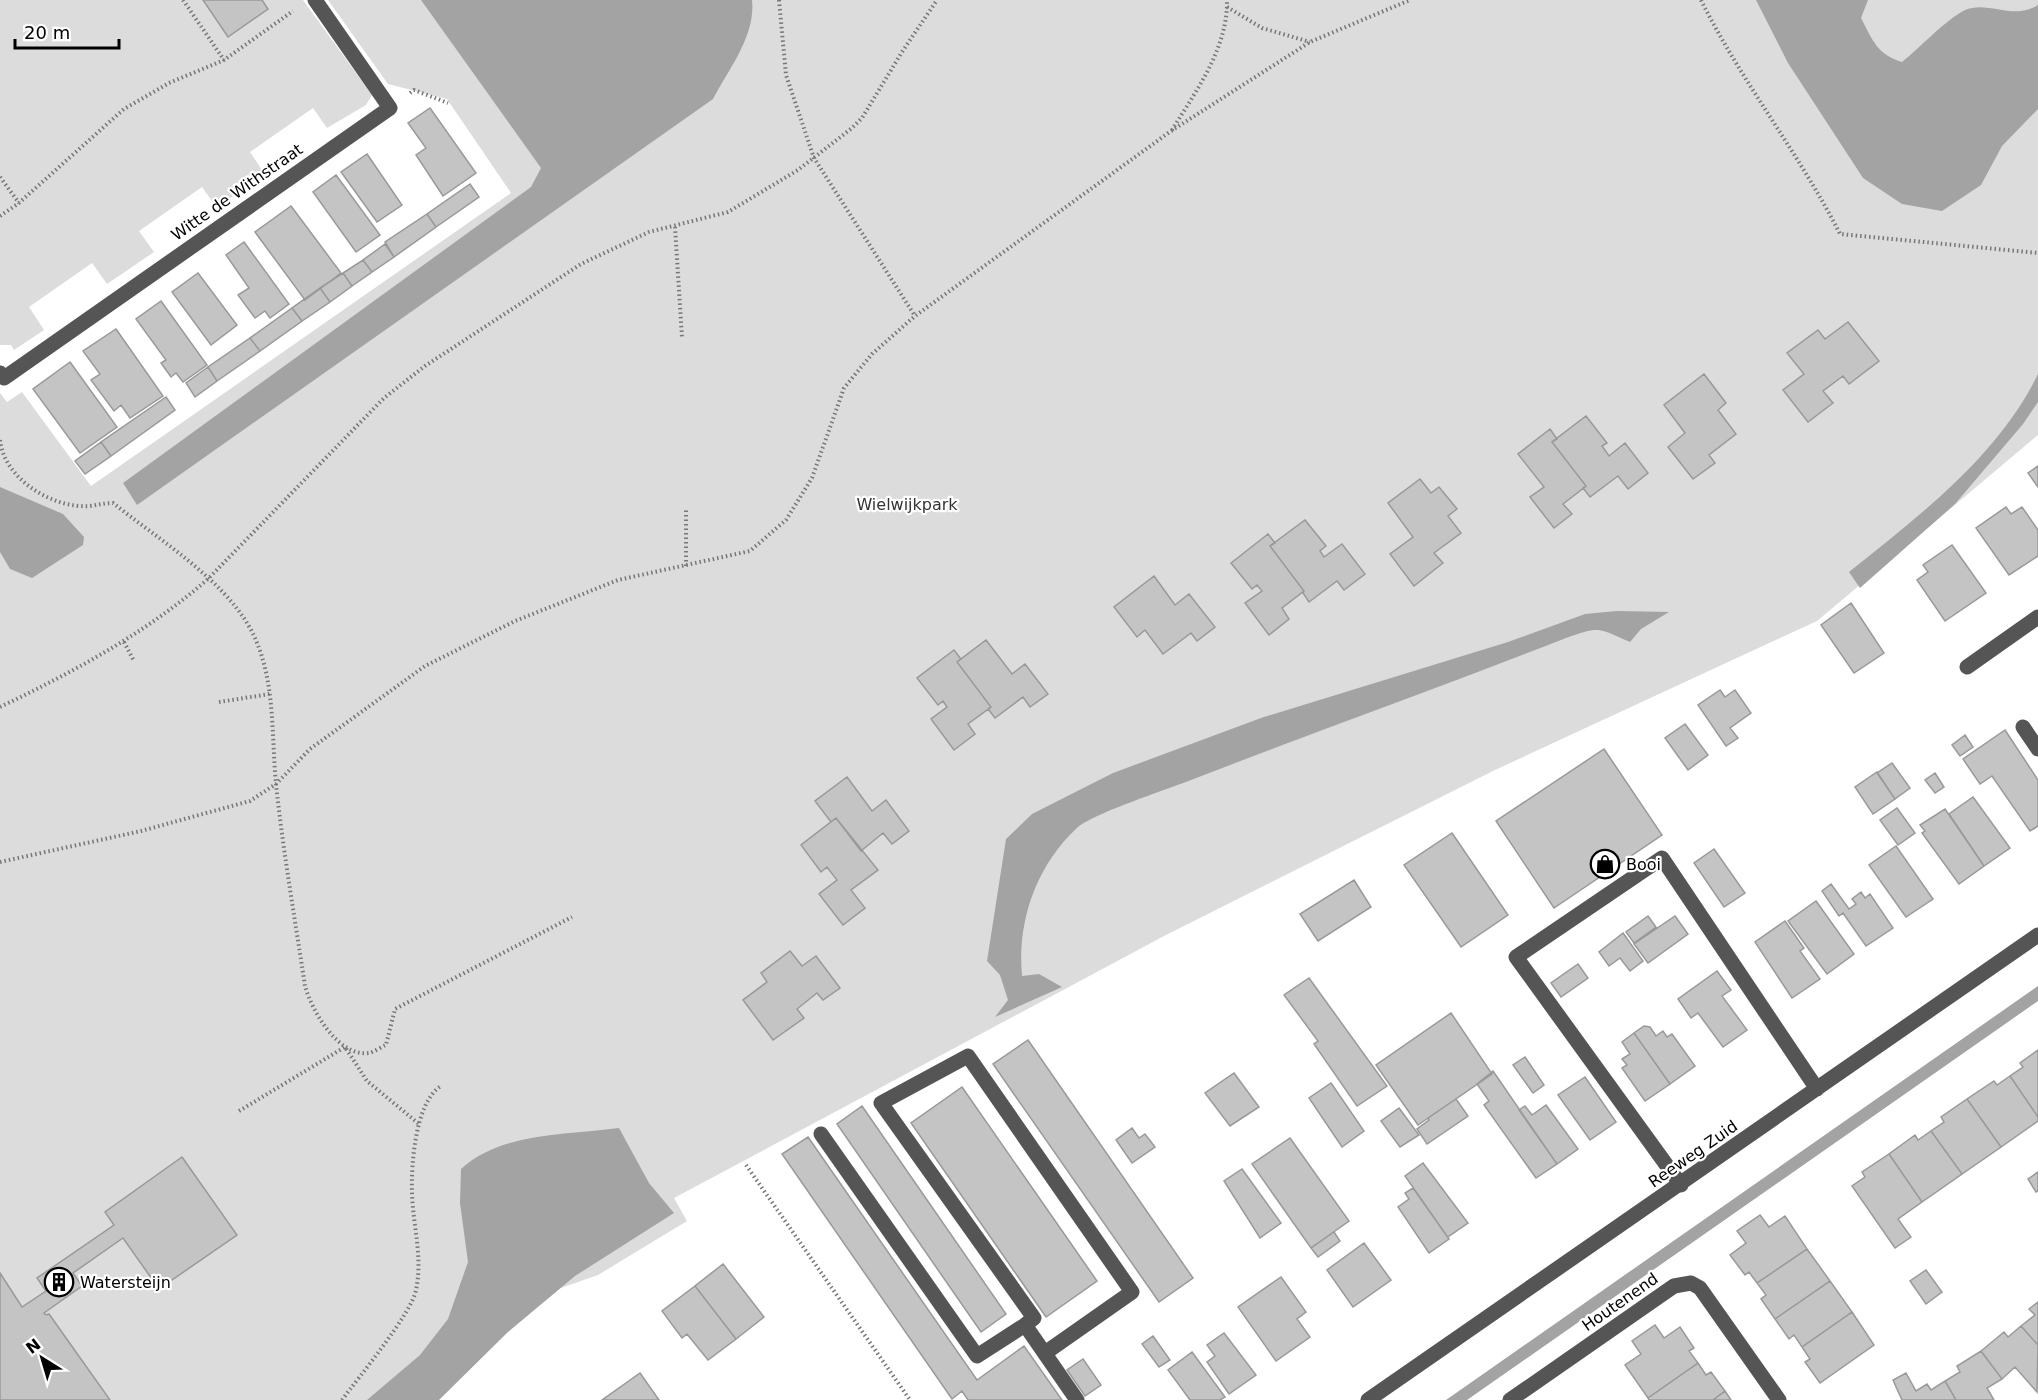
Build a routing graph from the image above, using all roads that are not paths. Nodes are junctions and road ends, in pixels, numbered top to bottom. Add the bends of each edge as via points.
1 (315, 0) edge
2 (0, 373) edge
3 (2038, 617) edge
4 (1967, 667) dead end
5 (2023, 727) dead end
6 (2038, 749) edge
7 (2038, 935) edge
8 (1817, 1089) junction
9 (821, 1134) dead end
10 (1681, 1185) junction
11 (1025, 1325) junction
12 (1045, 1353) junction
13 (1077, 1400) edge
14 (1368, 1400) edge
15 (1510, 1400) edge
16 (1779, 1400) edge

1 - 2 street, Witte de Withstraat via 390,108 4,378
3 - 4 street
5 - 6 street
7 - 8 street, Reeweg Zuid
8 - 10 street, Reeweg Zuid
8 - 10 street via 1662,858 1516,957
9 - 11 street via 977,1356
10 - 14 street, Reeweg Zuid
11 - 12 street
11 - 12 street via 1034,1318 881,1103 968,1056 1132,1292
12 - 13 street
15 - 16 street, Houtenend via 1674,1286 1691,1284 1700,1288

